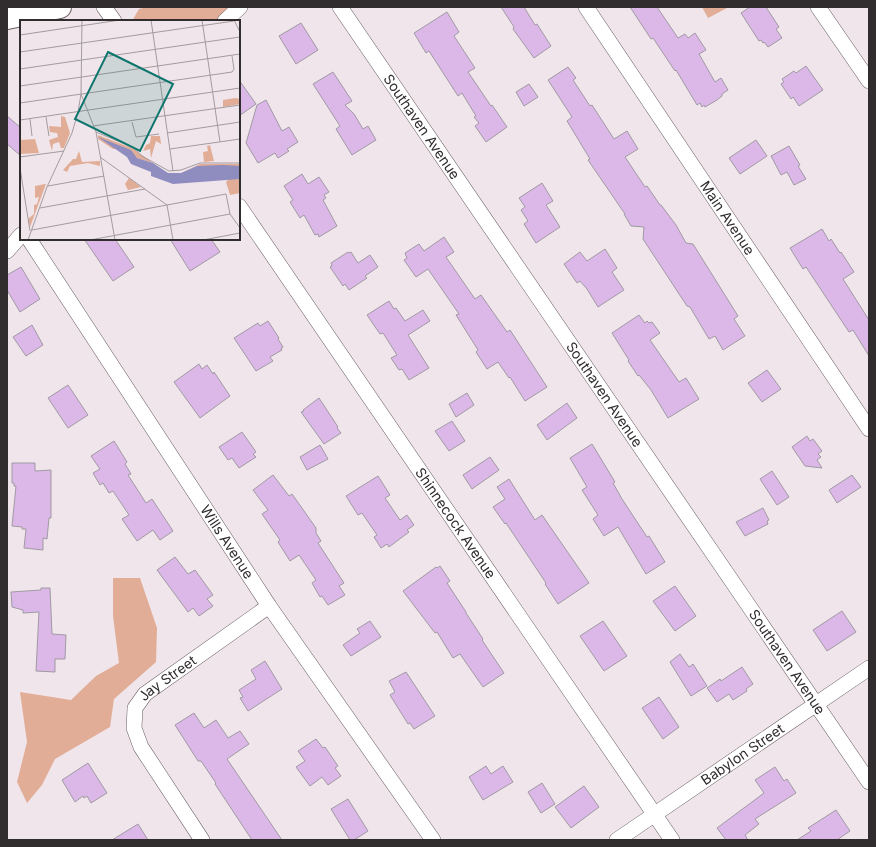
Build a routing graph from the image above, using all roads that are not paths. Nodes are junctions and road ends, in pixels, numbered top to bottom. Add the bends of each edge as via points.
1 (60, 7) edge
2 (104, 7) edge
3 (240, 7) edge
4 (340, 7) edge
5 (586, 7) edge
6 (818, 7) edge
7 (7, 18) edge
8 (113, 20) edge
9 (226, 20) edge
10 (869, 81) edge
11 (240, 207) edge
12 (20, 236) edge
13 (30, 240) edge
14 (7, 251) edge
15 (869, 429) edge
16 (269, 606) junction
17 (869, 668) edge
18 (816, 704) junction
19 (869, 782) edge
20 (654, 814) junction
21 (202, 840) edge
22 (433, 840) edge
23 (617, 840) edge
24 (672, 840) edge

1 - 7 main road
2 - 8 street
3 - 9 street
4 - 18 street, Southaven Avenue
5 - 15 street, Main Avenue
6 - 10 street
11 - 20 street, Shinnecock Avenue
12 - 14 street
13 - 16 street, Wills Avenue
16 - 21 street, Jay Street via 145,694 135,708 134,728 141,747
16 - 22 street, Wills Avenue
17 - 18 street, Babylon Street
18 - 19 street, Southaven Avenue
18 - 20 street, Babylon Street
20 - 23 street, Babylon Street
20 - 24 street, Shinnecock Avenue

